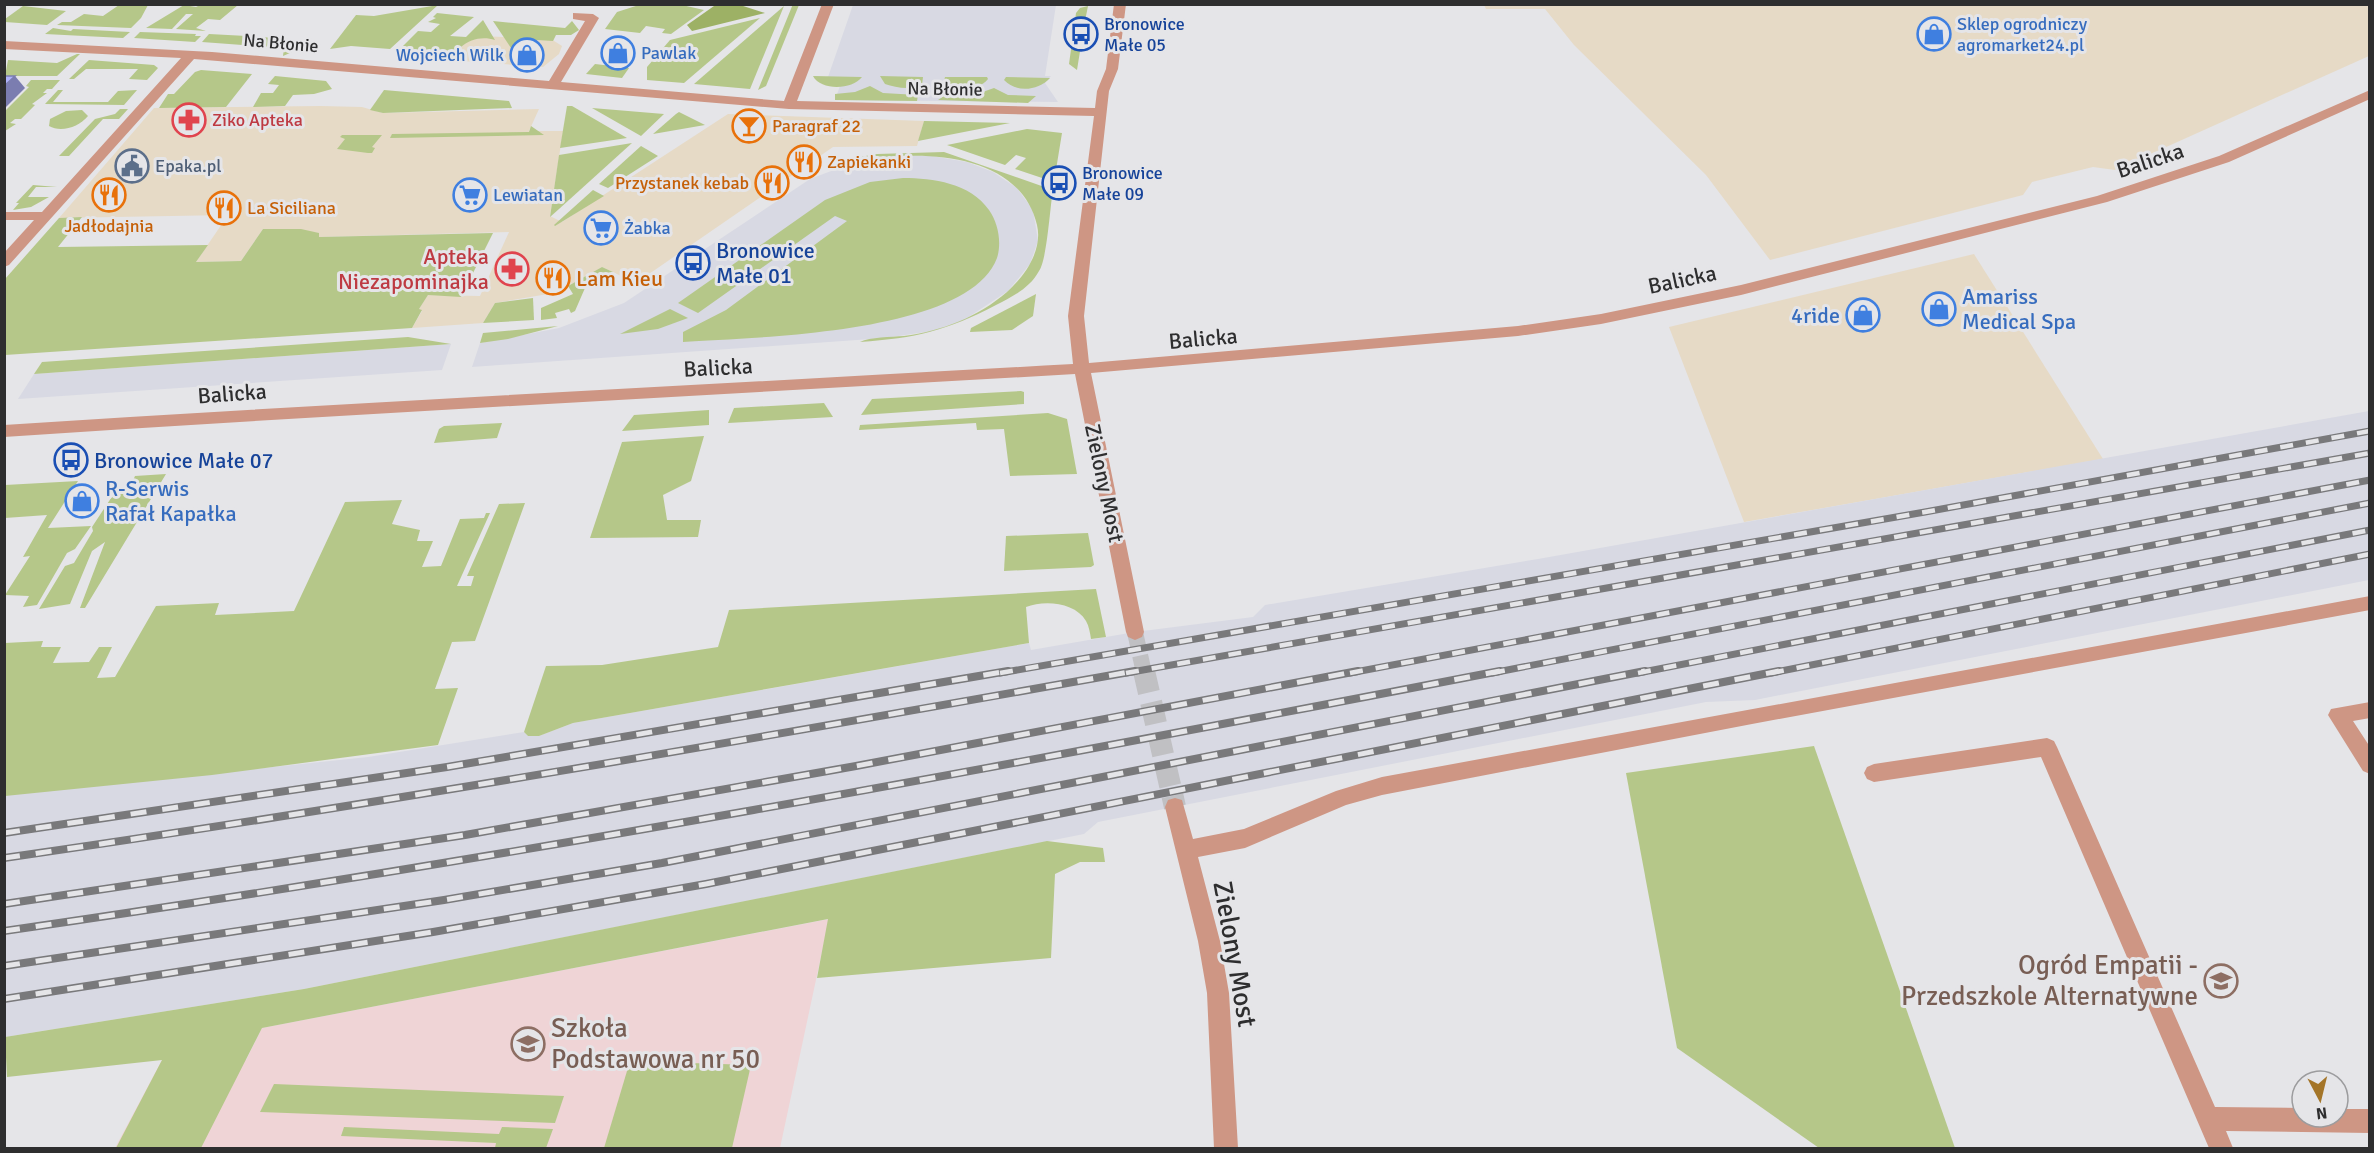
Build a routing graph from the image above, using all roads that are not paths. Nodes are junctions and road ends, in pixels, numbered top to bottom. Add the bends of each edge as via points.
1 (828, 4) edge
2 (1120, 4) edge
3 (577, 16) dead end
4 (4, 45) edge
5 (191, 55) junction
6 (553, 85) junction
7 (2370, 94) edge
8 (789, 105) junction
9 (1100, 112) junction
10 (4, 216) edge
11 (45, 216) junction
12 (4, 262) edge
13 (1082, 368) junction
14 (4, 431) edge
15 (2370, 603) edge
16 (1135, 632) tunnel mouth
17 (2370, 710) edge
18 (2370, 765) edge
19 (1874, 773) dead end
20 (1175, 807) tunnel mouth
21 (1185, 850) junction
22 (2209, 1119) junction
23 (2370, 1121) edge
24 (1226, 1149) edge
25 (2222, 1149) edge

1 - 8 street
2 - 9 street via 1112,69
3 - 6 street via 593,18
4 - 5 street, Na Błonie
5 - 6 street, Na Błonie
5 - 11 street
6 - 8 street, Na Błonie
7 - 13 street, Balicka via 2265,142 2102,199 1730,292 1601,319 1518,331 1330,351
8 - 9 street, Na Błonie
9 - 13 street via 1076,316
10 - 11 street
11 - 12 street
13 - 14 street, Balicka
13 - 16 street, Zielony Most
15 - 21 street via 1668,729 1382,786 1343,797 1245,838
17 - 18 street via 2338,715
19 - 22 street via 2047,747
20 - 21 street, Zielony Most
21 - 24 street, Zielony Most via 1218,993
22 - 23 street
22 - 25 street

